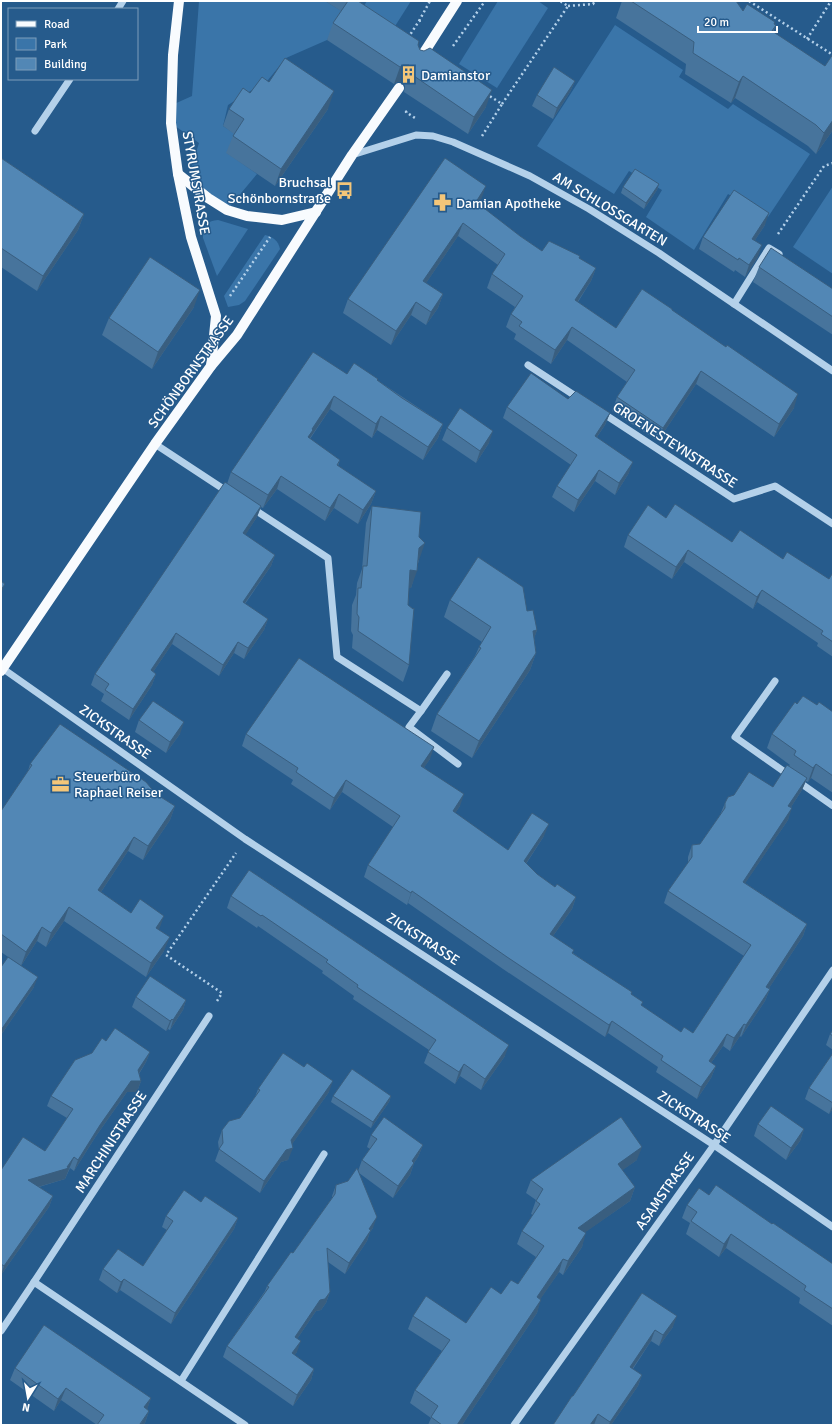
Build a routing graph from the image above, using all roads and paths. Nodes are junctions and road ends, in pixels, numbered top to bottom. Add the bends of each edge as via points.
1 (179, 1) edge
2 (430, 1) edge
3 (457, 1) edge
4 (485, 1) edge
5 (560, 1) edge
6 (595, 1) edge
7 (749, 1) edge
8 (831, 1) edge
9 (568, 6) junction
10 (419, 21) dead end
11 (465, 29) dead end
12 (807, 38) junction
13 (833, 55) edge
14 (418, 62) edge
15 (69, 80) edge
16 (399, 88) dead end
17 (484, 92) edge
18 (502, 104) junction
19 (35, 131) dead end
20 (473, 151) junction
21 (352, 155) junction
22 (833, 163) edge
23 (178, 174) junction
24 (316, 212) junction
25 (282, 220) junction
26 (769, 248) junction
27 (788, 260) edge
28 (734, 304) junction
29 (216, 316) junction
30 (528, 364) dead end
31 (211, 366) junction
32 (833, 371) edge
33 (588, 404) edge
34 (594, 408) edge
35 (155, 444) junction
36 (235, 497) edge
37 (248, 506) edge
38 (833, 524) edge
39 (2, 670) edge
40 (447, 674) dead end
41 (775, 681) dead end
42 (420, 711) junction
43 (458, 764) dead end
44 (833, 806) edge
45 (245, 839) junction
46 (833, 970) edge
47 (209, 1016) joint
48 (714, 1145) junction
49 (324, 1154) dead end
50 (833, 1227) edge
51 (34, 1282) junction
52 (1, 1331) edge
53 (181, 1381) junction
54 (245, 1425) edge
55 (514, 1425) edge

1 - 23 main road, STYRUMSTRASSE via 173,55 171,123
2 - 10 path
3 - 14 main road
4 - 11 path
5 - 9 path
6 - 9 path via 593,4
7 - 12 path
8 - 12 path
9 - 18 path
12 - 13 path
15 - 19 street
16 - 21 main road, SCHÖNBORNSTRASSE
17 - 18 path
18 - 20 path
20 - 21 street, AM SCHLOSSGARTEN via 433,136 416,135
20 - 28 street, AM SCHLOSSGARTEN via 530,176 589,209
21 - 24 main road, SCHÖNBORNSTRASSE
22 - 26 path via 824,166
23 - 25 main road via 227,210 247,216
23 - 29 main road, STYRUMSTRASSE via 191,237
24 - 25 main road
24 - 31 main road, SCHÖNBORNSTRASSE via 236,335
25 - 29 path
26 - 27 street
26 - 28 street
28 - 32 street, AM SCHLOSSGARTEN
29 - 31 main road, STYRUMSTRASSE
30 - 33 street
31 - 35 main road, SCHÖNBORNSTRASSE
34 - 38 street, GROENESTEYNSTRASSE via 734,500 775,486
35 - 36 street
35 - 39 main road, SCHÖNBORNSTRASSE
37 - 42 street via 328,558 337,657
39 - 45 street, ZICKSTRASSE
40 - 42 street
41 - 44 street via 735,737
42 - 43 street via 409,727
45 - 47 path via 166,955 222,993
45 - 48 street, ZICKSTRASSE
46 - 48 street, ASAMSTRASSE
47 - 51 street, MARCHINISTRASSE
48 - 50 street, ZICKSTRASSE
48 - 55 street, ASAMSTRASSE
49 - 53 street
51 - 52 street, MARCHINISTRASSE
51 - 53 street
53 - 54 street

